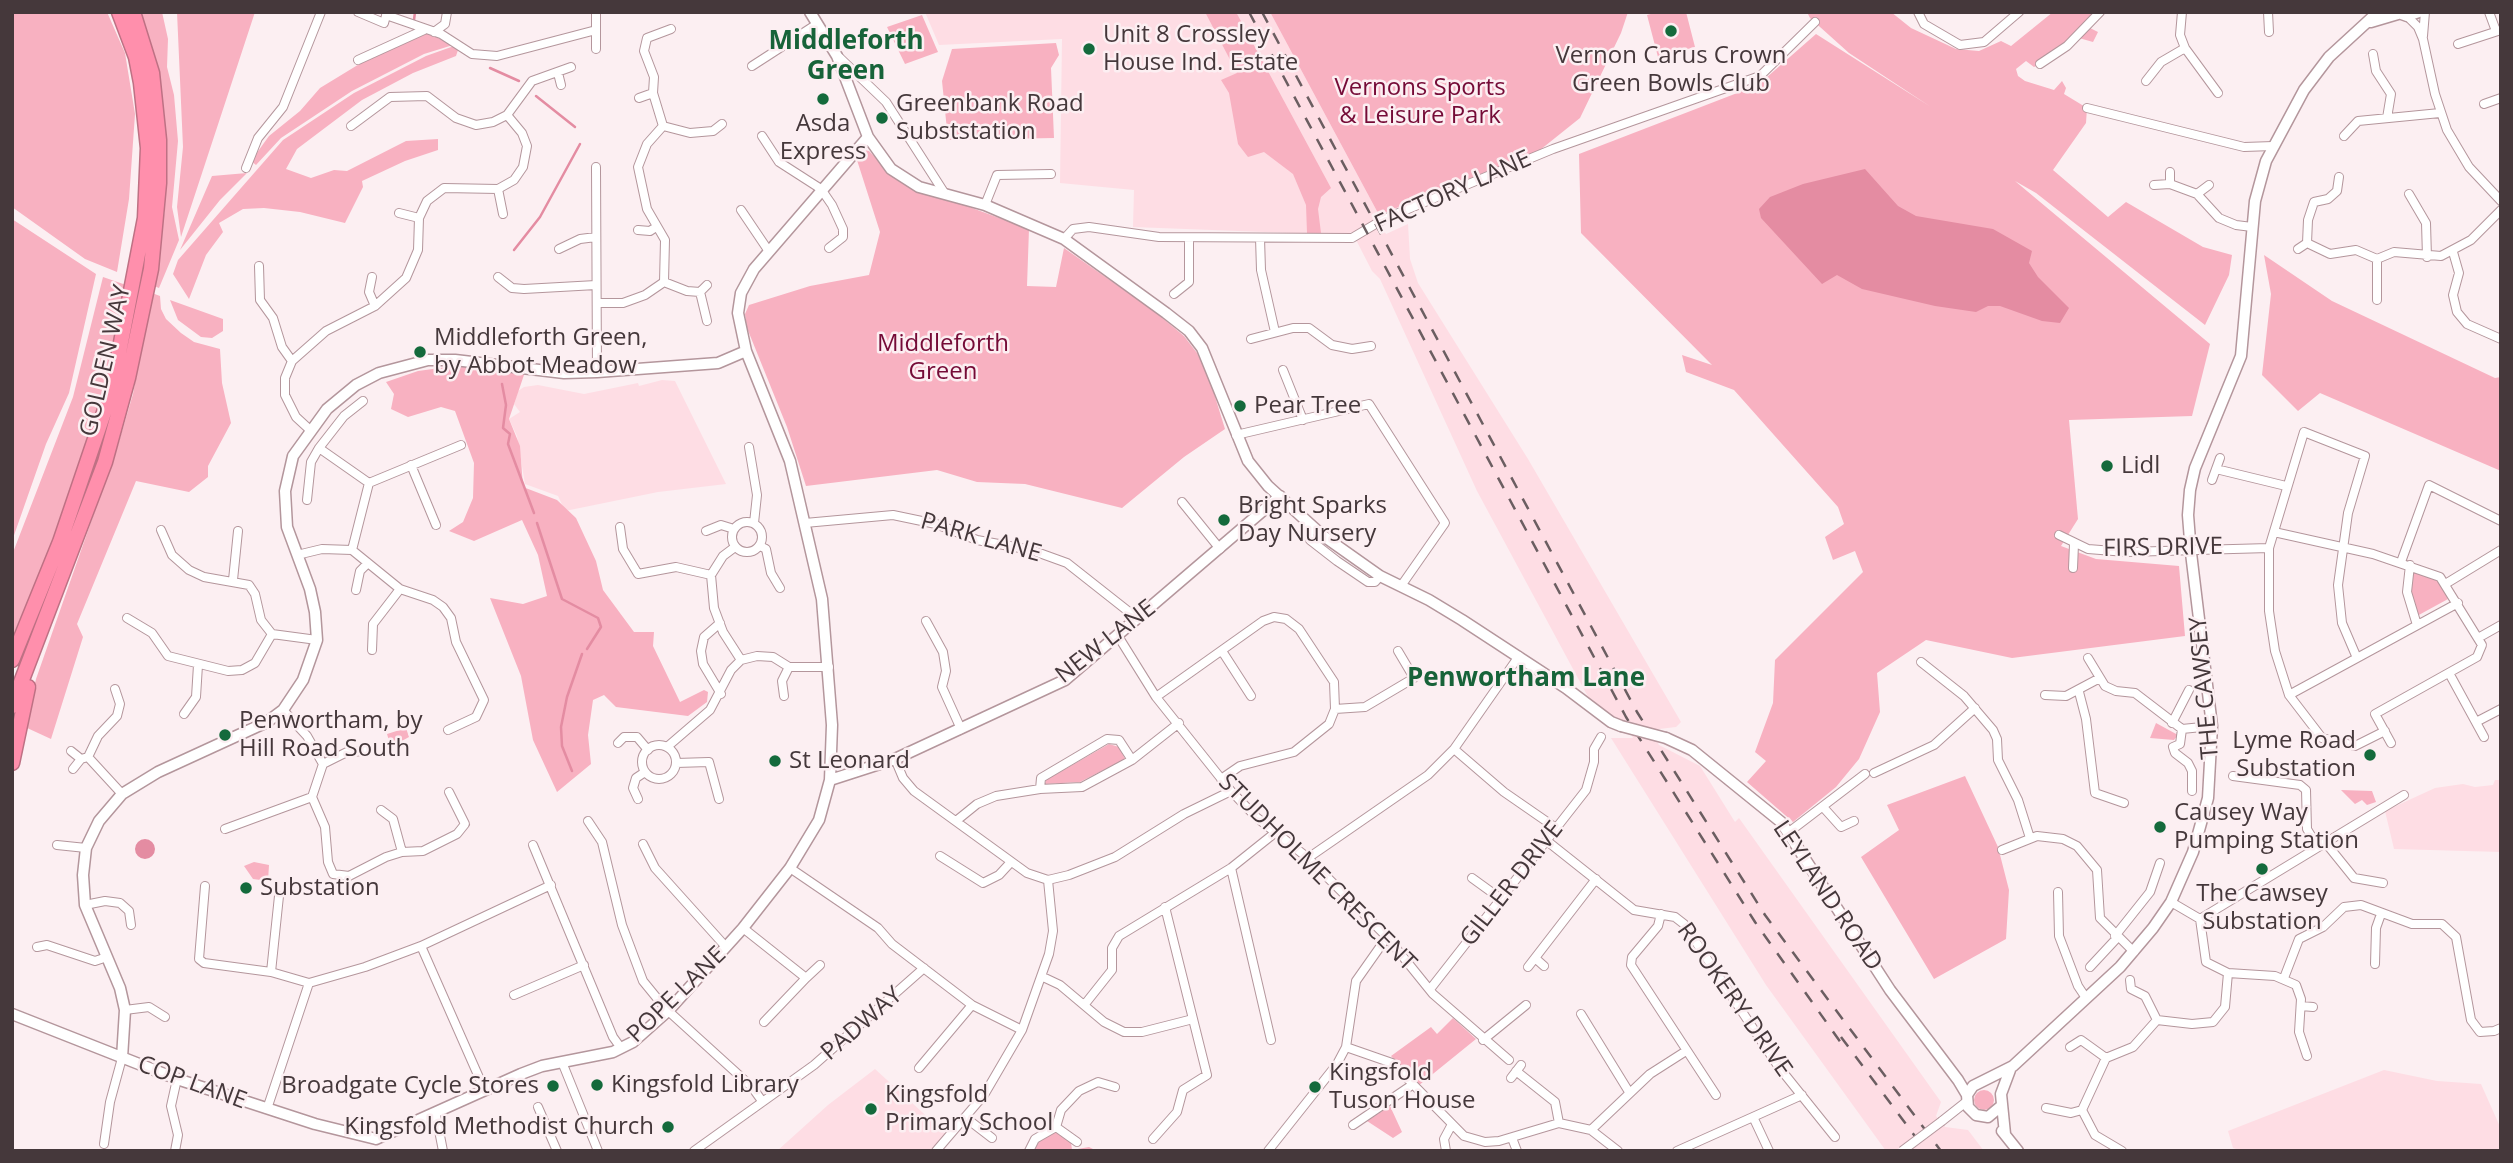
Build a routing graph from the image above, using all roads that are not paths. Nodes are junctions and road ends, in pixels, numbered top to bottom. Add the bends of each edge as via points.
1 (119, 12) edge
2 (133, 12) edge
3 (321, 12) edge
4 (358, 12) edge
5 (447, 12) edge
6 (596, 12) edge
7 (810, 12) edge
8 (1918, 12) edge
9 (2019, 12) edge
10 (2100, 12) edge
11 (2182, 12) edge
12 (2268, 12) edge
13 (2378, 12) edge
14 (2419, 12) edge
15 (2425, 12) edge
16 (2489, 12) edge
17 (387, 14) edge
18 (2400, 14) edge
19 (1815, 22) dead end
20 (817, 24) junction
21 (671, 29) dead end
22 (424, 30) junction
23 (596, 30) junction
24 (2358, 30) junction
25 (2498, 31) edge
26 (434, 32) junction
27 (2269, 32) dead end
28 (2423, 39) junction
29 (2458, 44) dead end
30 (2185, 48) junction
31 (596, 49) dead end
32 (2373, 54) dead end
33 (837, 56) junction
34 (358, 60) dead end
35 (2040, 64) dead end
36 (752, 66) dead end
37 (571, 67) dead end
38 (558, 73) junction
39 (2146, 81) dead end
40 (561, 85) dead end
41 (653, 93) junction
42 (2218, 93) dead end
43 (639, 98) dead end
44 (2501, 98) edge
45 (2484, 104) dead end
46 (2087, 108) dead end
47 (2440, 113) junction
48 (507, 114) junction
49 (2387, 118) junction
50 (722, 124) dead end
51 (351, 126) dead end
52 (663, 126) junction
53 (762, 136) dead end
54 (2344, 136) dead end
55 (868, 137) junction
56 (2273, 146) junction
57 (596, 167) dead end
58 (246, 168) dead end
59 (2170, 172) dead end
60 (1051, 174) dead end
61 (2339, 177) dead end
62 (2170, 184) junction
63 (2209, 185) dead end
64 (2154, 186) dead end
65 (498, 189) junction
66 (821, 189) junction
67 (945, 194) junction
68 (2197, 194) junction
69 (2409, 194) dead end
70 (2501, 201) edge
71 (985, 205) junction
72 (741, 210) dead end
73 (2501, 210) edge
74 (399, 213) dead end
75 (503, 214) dead end
76 (419, 218) junction
77 (656, 227) junction
78 (2252, 227) junction
79 (638, 230) dead end
80 (596, 237) junction
81 (1064, 239) junction
82 (1189, 239) junction
83 (1260, 239) junction
84 (2307, 243) junction
85 (829, 248) dead end
86 (559, 249) dead end
87 (2298, 249) dead end
88 (768, 250) junction
89 (2453, 252) junction
90 (2427, 257) junction
91 (2377, 259) junction
92 (259, 266) dead end
93 (372, 276) dead end
94 (498, 277) dead end
95 (664, 282) junction
96 (596, 285) junction
97 (1174, 294) dead end
98 (2377, 300) dead end
99 (597, 303) junction
100 (375, 306) junction
101 (707, 321) dead end
102 (1275, 332) junction
103 (1251, 339) dead end
104 (2501, 339) edge
105 (1371, 346) dead end
106 (746, 351) junction
107 (292, 361) junction
108 (1283, 370) dead end
109 (597, 372) junction
110 (363, 401) dead end
111 (1303, 420) junction
112 (309, 429) junction
113 (1236, 435) junction
114 (461, 445) dead end
115 (749, 447) dead end
116 (319, 448) junction
117 (2220, 458) dead end
118 (411, 465) junction
119 (2216, 469) junction
120 (2212, 480) dead end
121 (369, 482) junction
122 (2286, 486) junction
123 (1280, 496) junction
124 (307, 499) dead end
125 (1182, 502) dead end
126 (2501, 521) edge
127 (754, 523) junction
128 (805, 523) junction
129 (436, 525) dead end
130 (620, 527) dead end
131 (734, 529) junction
132 (161, 530) dead end
133 (238, 531) dead end
134 (706, 531) dead end
135 (2274, 532) junction
136 (2059, 535) dead end
137 (2074, 544) junction
138 (760, 546) junction
139 (735, 547) junction
140 (2269, 548) junction
141 (1220, 549) junction
142 (2341, 549) junction
143 (352, 550) junction
144 (2501, 550) edge
145 (2191, 552) junction
146 (297, 555) junction
147 (368, 562) junction
148 (2400, 562) junction
149 (2410, 565) junction
150 (2073, 568) dead end
151 (711, 575) junction
152 (233, 580) junction
153 (2447, 583) junction
154 (1401, 586) junction
155 (780, 588) dead end
156 (400, 589) junction
157 (356, 590) dead end
158 (52, 598) junction
159 (2458, 603) junction
160 (127, 618) dead end
161 (1138, 619) junction
162 (926, 621) dead end
163 (720, 623) junction
164 (2417, 625) junction
165 (2501, 625) edge
166 (272, 634) junction
167 (1118, 636) junction
168 (2478, 638) junction
169 (317, 640) junction
170 (372, 650) dead end
171 (1222, 651) junction
172 (1398, 651) dead end
173 (1520, 656) junction
174 (2357, 658) junction
175 (2088, 659) dead end
176 (12, 660) edge
177 (741, 660) junction
178 (198, 665) junction
179 (789, 667) junction
180 (829, 667) junction
181 (1922, 668) dead end
182 (2449, 673) junction
183 (2098, 679) junction
184 (115, 689) dead end
185 (2189, 690) dead end
186 (2079, 692) junction
187 (721, 694) junction
188 (2045, 695) dead end
189 (2289, 695) junction
190 (784, 696) dead end
191 (1251, 696) dead end
192 (1156, 697) junction
193 (12, 706) edge
194 (1975, 708) junction
195 (1335, 709) junction
196 (2501, 709) edge
197 (283, 710) junction
198 (184, 714) dead end
199 (2476, 722) junction
200 (1179, 723) junction
201 (2172, 723) junction
202 (2212, 726) junction
203 (961, 729) junction
204 (2182, 729) junction
205 (448, 730) dead end
206 (2385, 731) junction
207 (1601, 737) dead end
208 (2484, 737) dead end
209 (618, 743) dead end
210 (2391, 743) dead end
211 (667, 747) junction
212 (1454, 749) junction
213 (648, 750) junction
214 (71, 751) dead end
215 (366, 751) dead end
216 (85, 758) junction
217 (895, 759) junction
218 (1132, 760) junction
219 (12, 763) edge
220 (676, 763) junction
221 (323, 764) junction
222 (73, 769) dead end
223 (645, 772) junction
224 (2233, 776) dead end
225 (1220, 779) junction
226 (830, 780) junction
227 (1040, 789) junction
228 (1231, 791) junction
229 (2192, 791) dead end
230 (449, 792) dead end
231 (122, 794) junction
232 (2404, 795) dead end
233 (312, 797) junction
234 (638, 799) dead end
235 (719, 799) dead end
236 (2124, 803) dead end
237 (1822, 807) junction
238 (381, 810) dead end
239 (588, 821) dead end
240 (956, 821) junction
241 (1854, 821) dead end
242 (1556, 828) junction
243 (225, 829) dead end
244 (1276, 832) junction
245 (1789, 832) junction
246 (2030, 838) junction
247 (1547, 841) junction
248 (643, 844) dead end
249 (2322, 844) junction
250 (57, 845) dead end
251 (533, 845) dead end
252 (86, 848) junction
253 (2003, 850) dead end
254 (402, 852) junction
255 (940, 856) dead end
256 (1308, 858) junction
257 (1011, 862) junction
258 (2160, 863) dead end
259 (789, 868) junction
260 (1231, 868) junction
261 (1472, 878) dead end
262 (1596, 879) junction
263 (1048, 880) junction
264 (2383, 883) dead end
265 (551, 885) junction
266 (205, 886) dead end
267 (2058, 892) dead end
268 (279, 896) dead end
269 (1501, 899) junction
270 (2171, 902) junction
271 (85, 905) junction
272 (1165, 907) junction
273 (1661, 914) junction
274 (2381, 914) junction
275 (2200, 919) junction
276 (131, 925) dead end
277 (743, 928) junction
278 (1387, 937) junction
279 (2116, 937) junction
280 (421, 946) junction
281 (37, 947) dead end
282 (726, 947) junction
283 (2134, 952) junction
284 (107, 957) junction
285 (1535, 958) junction
286 (2375, 964) dead end
287 (584, 965) junction
288 (820, 965) dead end
289 (1544, 966) dead end
290 (1528, 967) dead end
291 (2090, 967) dead end
292 (924, 968) junction
293 (271, 972) junction
294 (2228, 973) junction
295 (1043, 977) junction
296 (806, 978) junction
297 (2284, 978) junction
298 (2130, 980) dead end
299 (309, 983) junction
300 (1431, 988) junction
301 (514, 995) dead end
302 (2086, 998) junction
303 (1085, 1004) junction
304 (1526, 1004) dead end
305 (972, 1005) junction
306 (2301, 1006) junction
307 (2313, 1007) dead end
308 (125, 1010) junction
309 (668, 1010) junction
310 (12, 1013) edge
311 (1581, 1014) dead end
312 (165, 1017) dead end
313 (1193, 1019) junction
314 (2157, 1020) junction
315 (764, 1022) dead end
316 (2501, 1028) edge
317 (1022, 1030) junction
318 (1271, 1040) dead end
319 (1483, 1040) junction
320 (1346, 1047) junction
321 (2070, 1047) dead end
322 (621, 1048) junction
323 (1686, 1051) junction
324 (2307, 1056) dead end
325 (122, 1058) junction
326 (2106, 1058) junction
327 (1509, 1060) dead end
328 (562, 1062) junction
329 (2013, 1066) junction
330 (919, 1068) dead end
331 (1207, 1071) junction
332 (1516, 1072) dead end
333 (1215, 1078) dead end
334 (177, 1079) junction
335 (1412, 1085) junction
336 (1115, 1087) dead end
337 (485, 1091) junction
338 (1972, 1091) junction
339 (1629, 1092) junction
340 (2001, 1094) junction
341 (1716, 1095) dead end
342 (1802, 1095) junction
343 (762, 1101) junction
344 (538, 1107) dead end
345 (2000, 1107) junction
346 (2046, 1108) dead end
347 (267, 1109) junction
348 (2082, 1110) junction
349 (436, 1115) junction
350 (1988, 1117) junction
351 (966, 1118) junction
352 (1356, 1119) dead end
353 (1754, 1119) junction
354 (1559, 1123) junction
355 (1451, 1126) junction
356 (1056, 1127) junction
357 (1591, 1130) junction
358 (2005, 1134) junction
359 (1835, 1137) dead end
360 (992, 1138) dead end
361 (1513, 1138) junction
362 (1153, 1139) dead end
363 (1077, 1142) dead end
364 (104, 1144) dead end
365 (376, 1145) edge
366 (1697, 1148) edge
367 (1613, 1149) edge
368 (595, 1150) edge
369 (175, 1151) edge
370 (443, 1151) edge
371 (557, 1151) edge
372 (694, 1151) edge
373 (936, 1151) edge
374 (1029, 1151) edge
375 (1268, 1151) edge
376 (1446, 1151) edge
377 (1517, 1151) edge
378 (1677, 1151) edge
379 (1769, 1151) edge
380 (1902, 1151) edge
381 (2018, 1151) edge
382 (2122, 1151) edge

1 - 176 highway, GOLDEN WAY via 141,83 148,148 145,218 105,412 60,542
2 - 158 highway, GOLDEN WAY via 152,73 159,140 151,270 105,463
3 - 58 street via 283,107 258,138
4 - 17 street via 384,23
5 - 26 street via 444,24
6 - 23 street
7 - 20 street, LEYLAND ROAD
8 - 9 street via 1924,24 1960,45 1984,42
10 - 35 street via 2067,46
11 - 30 street via 2180,35
12 - 27 street
13 - 24 street, THE CAWSEY
14 - 18 street
15 - 28 street
16 - 25 street
17 - 22 street
18 - 24 street
18 - 28 street via 2418,27
19 - 83 street, FACTORY LANE via 1760,76 1552,149 1384,219 1353,238
20 - 33 street, LEYLAND ROAD
20 - 36 street
21 - 41 street via 647,38
22 - 26 street
22 - 34 street
23 - 26 street via 497,56 472,54
23 - 31 street
24 - 56 street, THE CAWSEY via 2304,90
25 - 29 street
28 - 47 street
30 - 39 street via 2161,62
30 - 42 street
32 - 49 street via 2375,71 2390,94
33 - 55 street, LEYLAND ROAD
33 - 67 street via 886,102
37 - 38 street
38 - 40 street
38 - 48 street via 532,81
41 - 43 street
41 - 52 street
44 - 45 street
46 - 56 street via 2244,147
47 - 49 street
47 - 70 street via 2469,167
48 - 51 street via 476,125 456,118 426,96 390,97
48 - 65 street via 527,146 523,167 514,180
49 - 54 street via 2358,121
50 - 52 street via 713,131 690,133
52 - 77 street via 647,144 638,167 640,188
53 - 66 street via 779,162
55 - 66 street, POPE LANE
55 - 67 street, LEYLAND ROAD via 878,155 901,177
56 - 78 street, THE CAWSEY via 2257,192
57 - 80 street
59 - 62 street
60 - 71 street via 997,175
61 - 84 street via 2337,191 2314,202
62 - 64 street
62 - 68 street
63 - 68 street
65 - 75 street
65 - 76 street via 444,188 427,201
66 - 85 street via 843,229 839,243
66 - 88 street, POPE LANE
67 - 71 street, LEYLAND ROAD
68 - 78 street via 2219,218
69 - 90 street via 2426,223
71 - 81 street, LEYLAND ROAD
72 - 88 street
73 - 89 street via 2483,231
74 - 76 street
76 - 100 street via 418,250 406,278
77 - 79 street
77 - 95 street via 665,240
78 - 145 street, THE CAWSEY via 2245,333 2233,379 2195,468 2188,515
80 - 86 street
80 - 96 street
81 - 82 street, FACTORY LANE via 1073,229 1089,227
81 - 113 street, LEYLAND ROAD via 1188,331 1207,359
82 - 83 street, FACTORY LANE
82 - 97 street via 1189,282
83 - 102 street via 1261,270
84 - 87 street
84 - 91 street via 2330,254 2356,250
88 - 106 street, POPE LANE via 739,301
89 - 90 street
89 - 104 street via 2459,273 2453,295 2457,312 2467,324
90 - 91 street via 2395,252
91 - 98 street
92 - 107 street via 260,300
93 - 100 street via 369,292
94 - 96 street via 512,288 524,289
95 - 99 street via 645,296 624,303
95 - 101 street via 676,289 704,289
96 - 99 street
99 - 109 street
100 - 107 street via 326,331
102 - 103 street
102 - 105 street via 1310,328 1332,345
106 - 109 street via 718,363
106 - 128 street, POPE LANE via 780,430
107 - 112 street via 285,395 296,417
108 - 111 street
109 - 112 street via 564,373 455,360 403,365 356,385
110 - 116 street via 344,416
111 - 113 street
111 - 154 street via 1369,404 1444,519 1444,526
112 - 146 street via 293,456 285,491 286,522
113 - 123 street, LEYLAND ROAD via 1258,474
114 - 118 street
115 - 127 street via 757,495
116 - 121 street
116 - 124 street via 312,462
117 - 119 street
118 - 121 street
118 - 129 street
119 - 120 street
119 - 122 street
121 - 143 street
122 - 135 street
122 - 142 street via 2304,432 2365,456
123 - 141 street, NEW LANE
123 - 154 street, LEYLAND ROAD via 1348,556
125 - 141 street
126 - 148 street via 2429,485
127 - 131 street via 741,523
127 - 138 street via 761,531
128 - 161 street, PARK LANE via 893,515 936,524 977,540 1031,550 1068,563
128 - 180 street, POPE LANE via 822,599
130 - 151 street via 623,549 638,574 676,567
131 - 134 street via 721,525
131 - 139 street
132 - 152 street via 172,555 190,570 204,577
133 - 152 street
135 - 140 street
135 - 142 street
136 - 137 street, FIRS DRIVE
137 - 145 street, FIRS DRIVE via 2126,552
137 - 150 street
138 - 139 street via 748,553
138 - 155 street via 766,549
139 - 151 street
140 - 145 street, FIRS DRIVE
140 - 189 street via 2269,611
141 - 161 street, NEW LANE
142 - 148 street
142 - 174 street via 2338,604
143 - 146 street via 322,549
143 - 147 street
144 - 153 street
145 - 202 street, THE CAWSEY
146 - 169 street via 310,589
147 - 156 street
147 - 157 street via 360,571
148 - 149 street
149 - 153 street
149 - 164 street via 2407,592
151 - 163 street
152 - 166 street via 251,588 261,620
153 - 159 street
154 - 173 street, LEYLAND ROAD
156 - 170 street via 373,624
156 - 205 street via 443,607 482,691 484,700 475,717
158 - 193 highway, GOLDEN WAY
158 - 219 highway
159 - 164 street
159 - 168 street
160 - 178 street via 145,627 168,656
161 - 167 street, NEW LANE
162 - 203 street via 943,652 946,671 942,687
163 - 177 street
163 - 187 street via 704,638 701,651 703,664
164 - 174 street
165 - 168 street
166 - 169 street
166 - 178 street via 255,663 242,670
167 - 192 street, STUDHOLME CRESCENT
167 - 203 street, NEW LANE via 1065,680
168 - 182 street via 2481,653
169 - 197 street via 303,680
171 - 191 street
171 - 192 street
171 - 195 street via 1264,621 1274,617 1286,620 1299,629 1329,672 1336,691
172 - 195 street via 1414,678 1365,708
173 - 212 street
173 - 245 street, LEYLAND ROAD, bridge via 1611,722 1692,750
174 - 189 street
175 - 183 street
177 - 179 street via 773,657
177 - 187 street via 731,670
178 - 198 street via 196,697
179 - 180 street
179 - 190 street via 782,681
180 - 226 street, POPE LANE
181 - 194 street
182 - 199 street
182 - 206 street via 2375,714
183 - 186 street
183 - 201 street via 2116,691 2135,693
184 - 216 street via 120,704 117,716
185 - 201 street
186 - 188 street via 2055,698
186 - 236 street via 2095,793
187 - 211 street via 694,727
189 - 206 street via 2322,738 2355,746
192 - 200 street, STUDHOLME CRESCENT
194 - 237 street via 1934,745 1869,773
194 - 246 street via 1997,739 1998,760
195 - 225 street via 1329,724 1305,745 1280,757 1240,766
196 - 199 street
197 - 221 street via 307,736
197 - 231 street via 250,733 158,772
199 - 208 street
200 - 218 street
200 - 225 street, STUDHOLME CRESCENT
201 - 204 street
202 - 204 street
202 - 270 street, THE CAWSEY via 2211,773 2202,825
203 - 217 street, NEW LANE
204 - 229 street via 2180,744 2174,747 2192,771
206 - 210 street
207 - 242 street, GILLER DRIVE via 1586,790
209 - 213 street via 624,737 637,737
211 - 213 street
211 - 220 street
212 - 242 street
212 - 256 street via 1404,794
213 - 223 street via 642,763
214 - 216 street
215 - 221 street via 347,752
216 - 222 street
216 - 231 street
217 - 226 street, NEW LANE
217 - 240 street via 914,791
218 - 227 street via 1082,787
218 - 227 street via 1119,740 1107,739 1041,778
220 - 223 street via 664,778
220 - 235 street via 709,762
221 - 233 street
223 - 234 street via 636,778
224 - 249 street via 2300,785 2306,790 2307,829
225 - 228 street, STUDHOLME CRESCENT
226 - 259 street, POPE LANE via 819,820
227 - 240 street via 996,796
228 - 244 street, STUDHOLME CRESCENT
228 - 263 street via 1115,857
230 - 254 street via 465,824 457,834 423,851
231 - 252 street via 99,821
232 - 249 street
233 - 243 street
233 - 254 street via 325,827 333,874 349,876
237 - 241 street via 1841,827
237 - 245 street
238 - 254 street via 393,819
239 - 309 street via 602,842 631,955 653,995
240 - 257 street
242 - 247 street, GILLER DRIVE
244 - 256 street, STUDHOLME CRESCENT
244 - 260 street
245 - 338 street, LEYLAND ROAD via 1890,990 1958,1080
246 - 253 street
246 - 279 street via 2063,839 2089,858 2100,882 2100,918
247 - 262 street, ROOKERY DRIVE
247 - 269 street, GILLER DRIVE
248 - 282 street via 655,868
249 - 264 street via 2354,878
249 - 275 street
250 - 252 street
251 - 265 street
252 - 271 street
255 - 257 street via 983,883
256 - 278 street, STUDHOLME CRESCENT
257 - 263 street
258 - 279 street via 2150,892
259 - 277 street, POPE LANE
259 - 292 street via 878,928
260 - 272 street
260 - 318 street
261 - 269 street
262 - 273 street, ROOKERY DRIVE via 1634,910
262 - 285 street
263 - 295 street via 1053,931
265 - 280 street
265 - 287 street
266 - 293 street via 199,959
267 - 302 street via 2059,936
268 - 293 street
269 - 300 street, GILLER DRIVE
270 - 275 street
270 - 283 street, THE CAWSEY
271 - 276 street via 120,903 129,911
271 - 284 street
272 - 303 street via 1119,936 1112,948 1112,970
272 - 313 street
273 - 323 street via 1631,965
273 - 342 street, ROOKERY DRIVE via 1685,924
274 - 286 street
274 - 297 street via 2361,905 2337,911 2323,926 2299,939
274 - 316 street via 2412,924 2442,925 2456,937 2471,1020 2480,1032
275 - 294 street via 2206,962
277 - 282 street, POPE LANE
277 - 296 street
278 - 300 street, STUDHOLME CRESCENT
278 - 320 street via 1356,981
279 - 283 street
279 - 291 street
280 - 299 street
280 - 337 street
281 - 284 street via 47,945 95,961
282 - 309 street, POPE LANE
283 - 302 street, THE CAWSEY
284 - 308 street
285 - 289 street
285 - 290 street
287 - 301 street
287 - 322 street
288 - 296 street
292 - 305 street
292 - 343 street, PADWAY via 814,1065
293 - 299 street
294 - 297 street
294 - 314 street via 2225,1007 2213,1022
295 - 303 street
295 - 317 street
296 - 315 street
297 - 306 street via 2296,985
298 - 314 street via 2131,989 2145,996
299 - 347 street
300 - 319 street, STUDHOLME CRESCENT via 1433,995
302 - 329 street, THE CAWSEY
303 - 313 street via 1104,1022 1124,1032
304 - 319 street
305 - 317 street
305 - 330 street
306 - 307 street
306 - 324 street via 2299,1032
308 - 312 street via 149,1007
308 - 325 street
309 - 322 street, POPE LANE
309 - 343 street
310 - 325 street, COP LANE
311 - 339 street
313 - 331 street
314 - 326 street via 2133,1047
317 - 351 street via 1000,1073
319 - 327 street, STUDHOLME CRESCENT
320 - 335 street via 1385,1059
320 - 375 street
321 - 326 street via 2081,1040
322 - 328 street, POPE LANE
323 - 339 street
323 - 341 street
325 - 334 street, COP LANE
325 - 364 street
326 - 348 street
328 - 337 street, POPE LANE
328 - 368 street
329 - 338 street, THE CAWSEY
329 - 340 street, THE CAWSEY
331 - 333 street
331 - 362 street via 1183,1090 1177,1112
332 - 354 street via 1555,1102
334 - 347 street, COP LANE
334 - 369 street via 171,1106 178,1135
335 - 352 street
335 - 355 street
336 - 356 street via 1098,1082 1084,1087 1069,1098
337 - 349 street, POPE LANE
338 - 340 street via 1993,1084
338 - 350 street via 1976,1115
338 - 380 street, bridge
339 - 357 street
340 - 345 street
342 - 353 street
342 - 359 street, ROOKERY DRIVE
343 - 372 street, PADWAY
344 - 371 street
345 - 350 street
345 - 358 street
346 - 348 street via 2071,1113
347 - 365 street, COP LANE
348 - 382 street via 2095,1135
349 - 365 street, POPE LANE
349 - 370 street
350 - 358 street
351 - 360 street
351 - 373 street
353 - 366 street
353 - 379 street
354 - 357 street
354 - 361 street
355 - 361 street via 1485,1142
355 - 376 street via 1444,1139
356 - 363 street
356 - 374 street via 1035,1139
357 - 367 street
358 - 381 street
361 - 377 street
366 - 378 street

